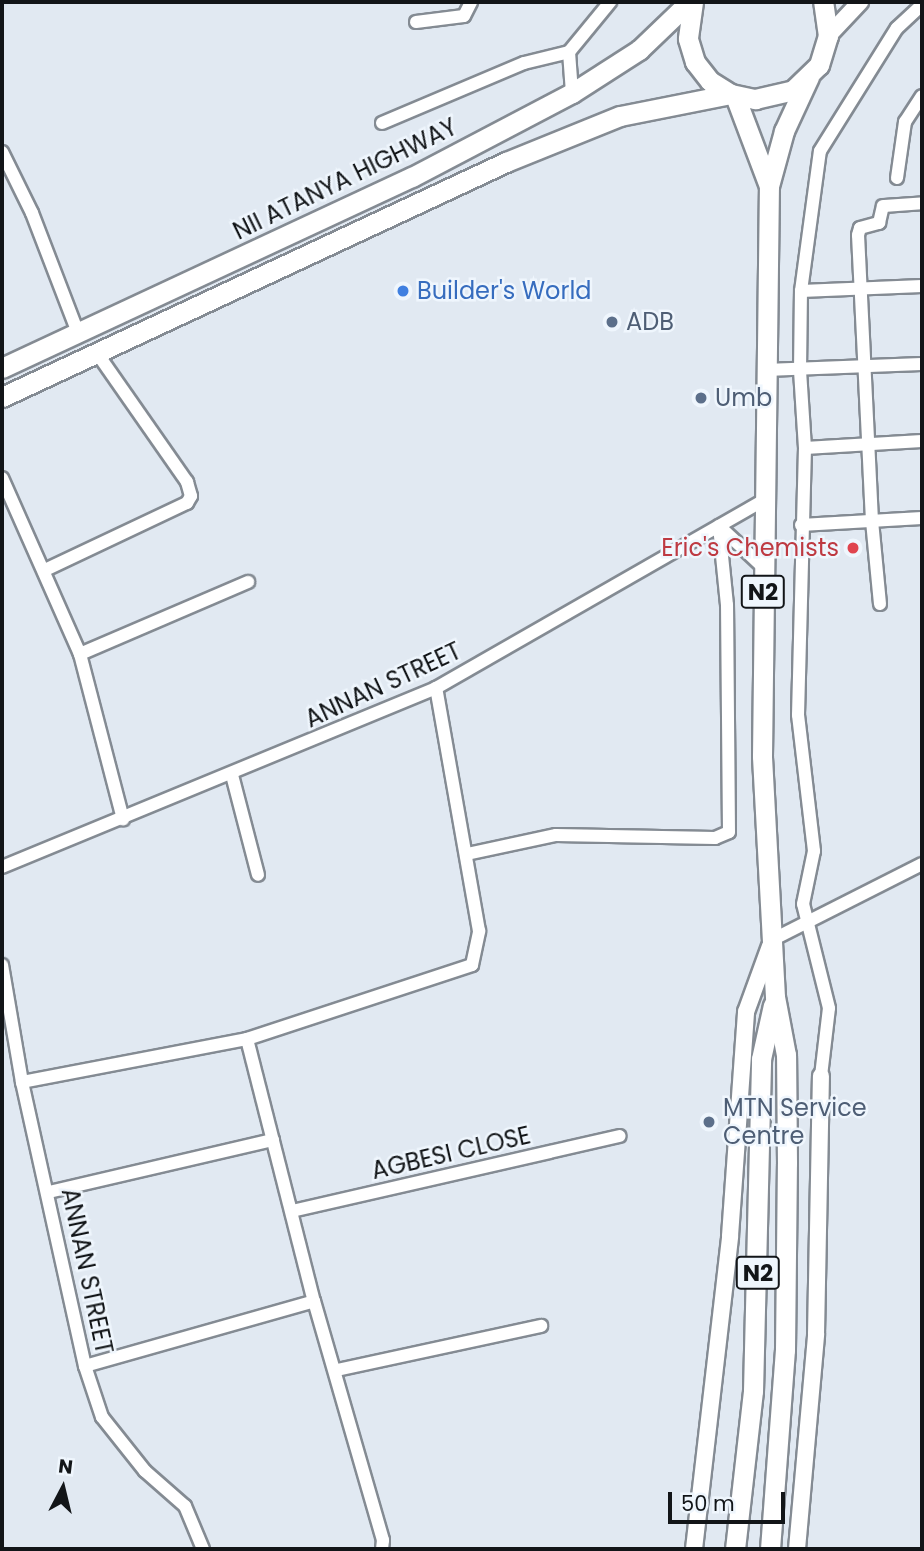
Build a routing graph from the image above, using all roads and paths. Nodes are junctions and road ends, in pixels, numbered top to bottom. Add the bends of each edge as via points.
1 (471, 2) edge
2 (610, 2) edge
3 (691, 2) edge
4 (823, 2) edge
5 (860, 2) edge
6 (922, 5) edge
7 (416, 22) dead end
8 (828, 36) junction
9 (569, 52) junction
10 (809, 77) junction
11 (572, 93) junction
12 (733, 95) junction
13 (922, 96) edge
14 (383, 123) dead end
15 (2, 152) edge
16 (898, 178) dead end
17 (769, 186) junction
18 (922, 203) edge
19 (922, 286) edge
20 (859, 289) junction
21 (801, 291) junction
22 (78, 333) junction
23 (97, 353) junction
24 (922, 364) edge
25 (2, 368) edge
26 (864, 368) junction
27 (765, 370) junction
28 (800, 371) junction
29 (2, 397) edge
30 (922, 441) edge
31 (867, 444) junction
32 (805, 448) junction
33 (2, 478) edge
34 (763, 501) junction
35 (922, 518) edge
36 (872, 521) junction
37 (801, 525) junction
38 (719, 526) junction
39 (763, 567) junction
40 (46, 570) junction
41 (248, 582) dead end
42 (880, 604) dead end
43 (80, 654) junction
44 (436, 688) junction
45 (232, 775) junction
46 (123, 819) junction
47 (467, 854) junction
48 (922, 864) edge
49 (2, 867) edge
50 (258, 875) dead end
51 (806, 925) junction
52 (772, 940) junction
53 (2, 965) edge
54 (775, 997) junction
55 (247, 1039) junction
56 (821, 1076) joint
57 (22, 1082) junction
58 (620, 1136) dead end
59 (272, 1140) junction
60 (49, 1192) junction
61 (292, 1211) junction
62 (314, 1301) junction
63 (541, 1326) dead end
64 (85, 1366) junction
65 (337, 1370) junction
66 (203, 1549) edge
67 (382, 1549) edge
68 (694, 1549) edge
69 (735, 1549) edge
70 (770, 1549) edge
71 (797, 1549) edge

1 - 7 street via 464,16
2 - 9 street
3 - 11 main road, NII ATANYA HIGHWAY via 639,50
3 - 12 main road via 688,39 695,62 710,81
4 - 8 main road
5 - 8 street
6 - 21 street via 897,28 820,151
8 - 10 main road, N2
9 - 11 street
9 - 14 street via 524,63
10 - 12 main road via 775,97
10 - 17 main road, N2 via 784,131
11 - 22 main road, NII ATANYA HIGHWAY via 412,177
12 - 17 main road, N2
12 - 23 main road via 620,116 506,162
13 - 16 street via 905,122
15 - 22 street via 32,213
17 - 27 main road, N2
18 - 20 street via 885,205 879,223 860,228
19 - 20 street
20 - 21 street
20 - 26 street
21 - 28 street
22 - 25 main road, NII ATANYA HIGHWAY
23 - 29 main road
23 - 40 street via 187,482 191,496 187,503
24 - 26 street
26 - 28 street
26 - 31 street
27 - 28 street
27 - 34 main road, N2
28 - 32 street
30 - 31 street
31 - 32 street
31 - 36 street
32 - 37 street
33 - 40 street
34 - 38 street, ANNAN STREET
34 - 39 main road, N2
35 - 36 street
36 - 37 street
36 - 42 street
37 - 51 street via 798,715 814,851 803,904
38 - 39 street
38 - 44 street, ANNAN STREET
38 - 47 street via 727,606 729,832 715,838 556,835
39 - 52 main road, N2 via 762,756
40 - 43 street
41 - 43 street
43 - 46 street
44 - 45 street, ANNAN STREET
44 - 47 street
45 - 46 street, ANNAN STREET
45 - 50 street
46 - 49 street, ANNAN STREET
47 - 55 street via 479,930 472,965 451,976
48 - 51 street
51 - 52 street
51 - 56 street via 830,1008
52 - 54 main road, N2
52 - 68 street via 746,1012 730,1236
53 - 57 street, ANNAN STREET
54 - 69 main road, N2 via 761,1059 753,1391
54 - 70 main road, N2 via 786,1055 788,1163 785,1350
55 - 57 street
55 - 59 street
56 - 71 street via 816,1334
57 - 60 street, ANNAN STREET
58 - 61 street, AGBESI CLOSE
59 - 60 street
59 - 61 street
60 - 64 street, ANNAN STREET
61 - 62 street
62 - 64 street
62 - 65 street
63 - 65 street
64 - 66 street, ANNAN STREET via 102,1418 145,1471 185,1506
65 - 67 street

